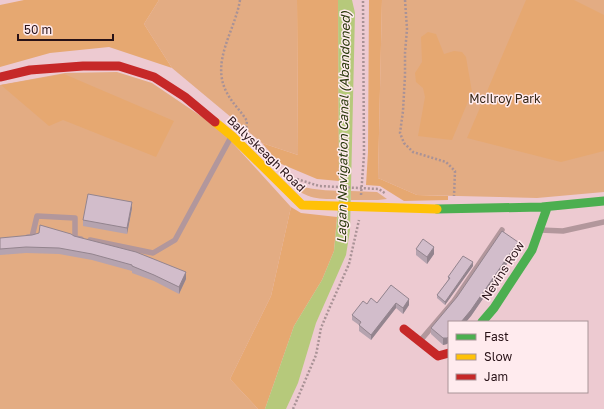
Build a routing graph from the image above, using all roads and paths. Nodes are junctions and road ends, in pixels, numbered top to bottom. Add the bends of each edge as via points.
1 (240, 0) edge
2 (405, 0) edge
3 (0, 77) edge
4 (235, 139) junction
5 (319, 186) dead end
6 (379, 189) dead end
7 (604, 201) edge
8 (547, 208) junction
9 (454, 209) junction
10 (604, 222) edge
11 (502, 230) edge
12 (540, 230) junction
13 (19, 238) edge
14 (483, 321) edge
15 (404, 329) dead end
16 (420, 341) junction
17 (448, 353) edge

1 - 4 path via 221,63 222,80 227,94 247,121 246,130
2 - 9 path via 406,75 400,133 404,143 413,152 446,162 455,171
3 - 4 main road, Ballyskeagh Road via 30,70 120,66 154,77 186,97
4 - 9 main road, Ballyskeagh Road via 302,204
4 - 13 lane via 175,240 153,253 75,238 75,218 37,216 32,237
5 - 6 path
7 - 8 main road, Ballyskeagh Road
8 - 9 main road, Ballyskeagh Road
8 - 12 main road, Nevins Row
10 - 12 lane via 562,231
11 - 16 lane via 454,301
12 - 14 main road, Nevins Row via 532,250
15 - 16 main road
16 - 17 main road via 438,356

